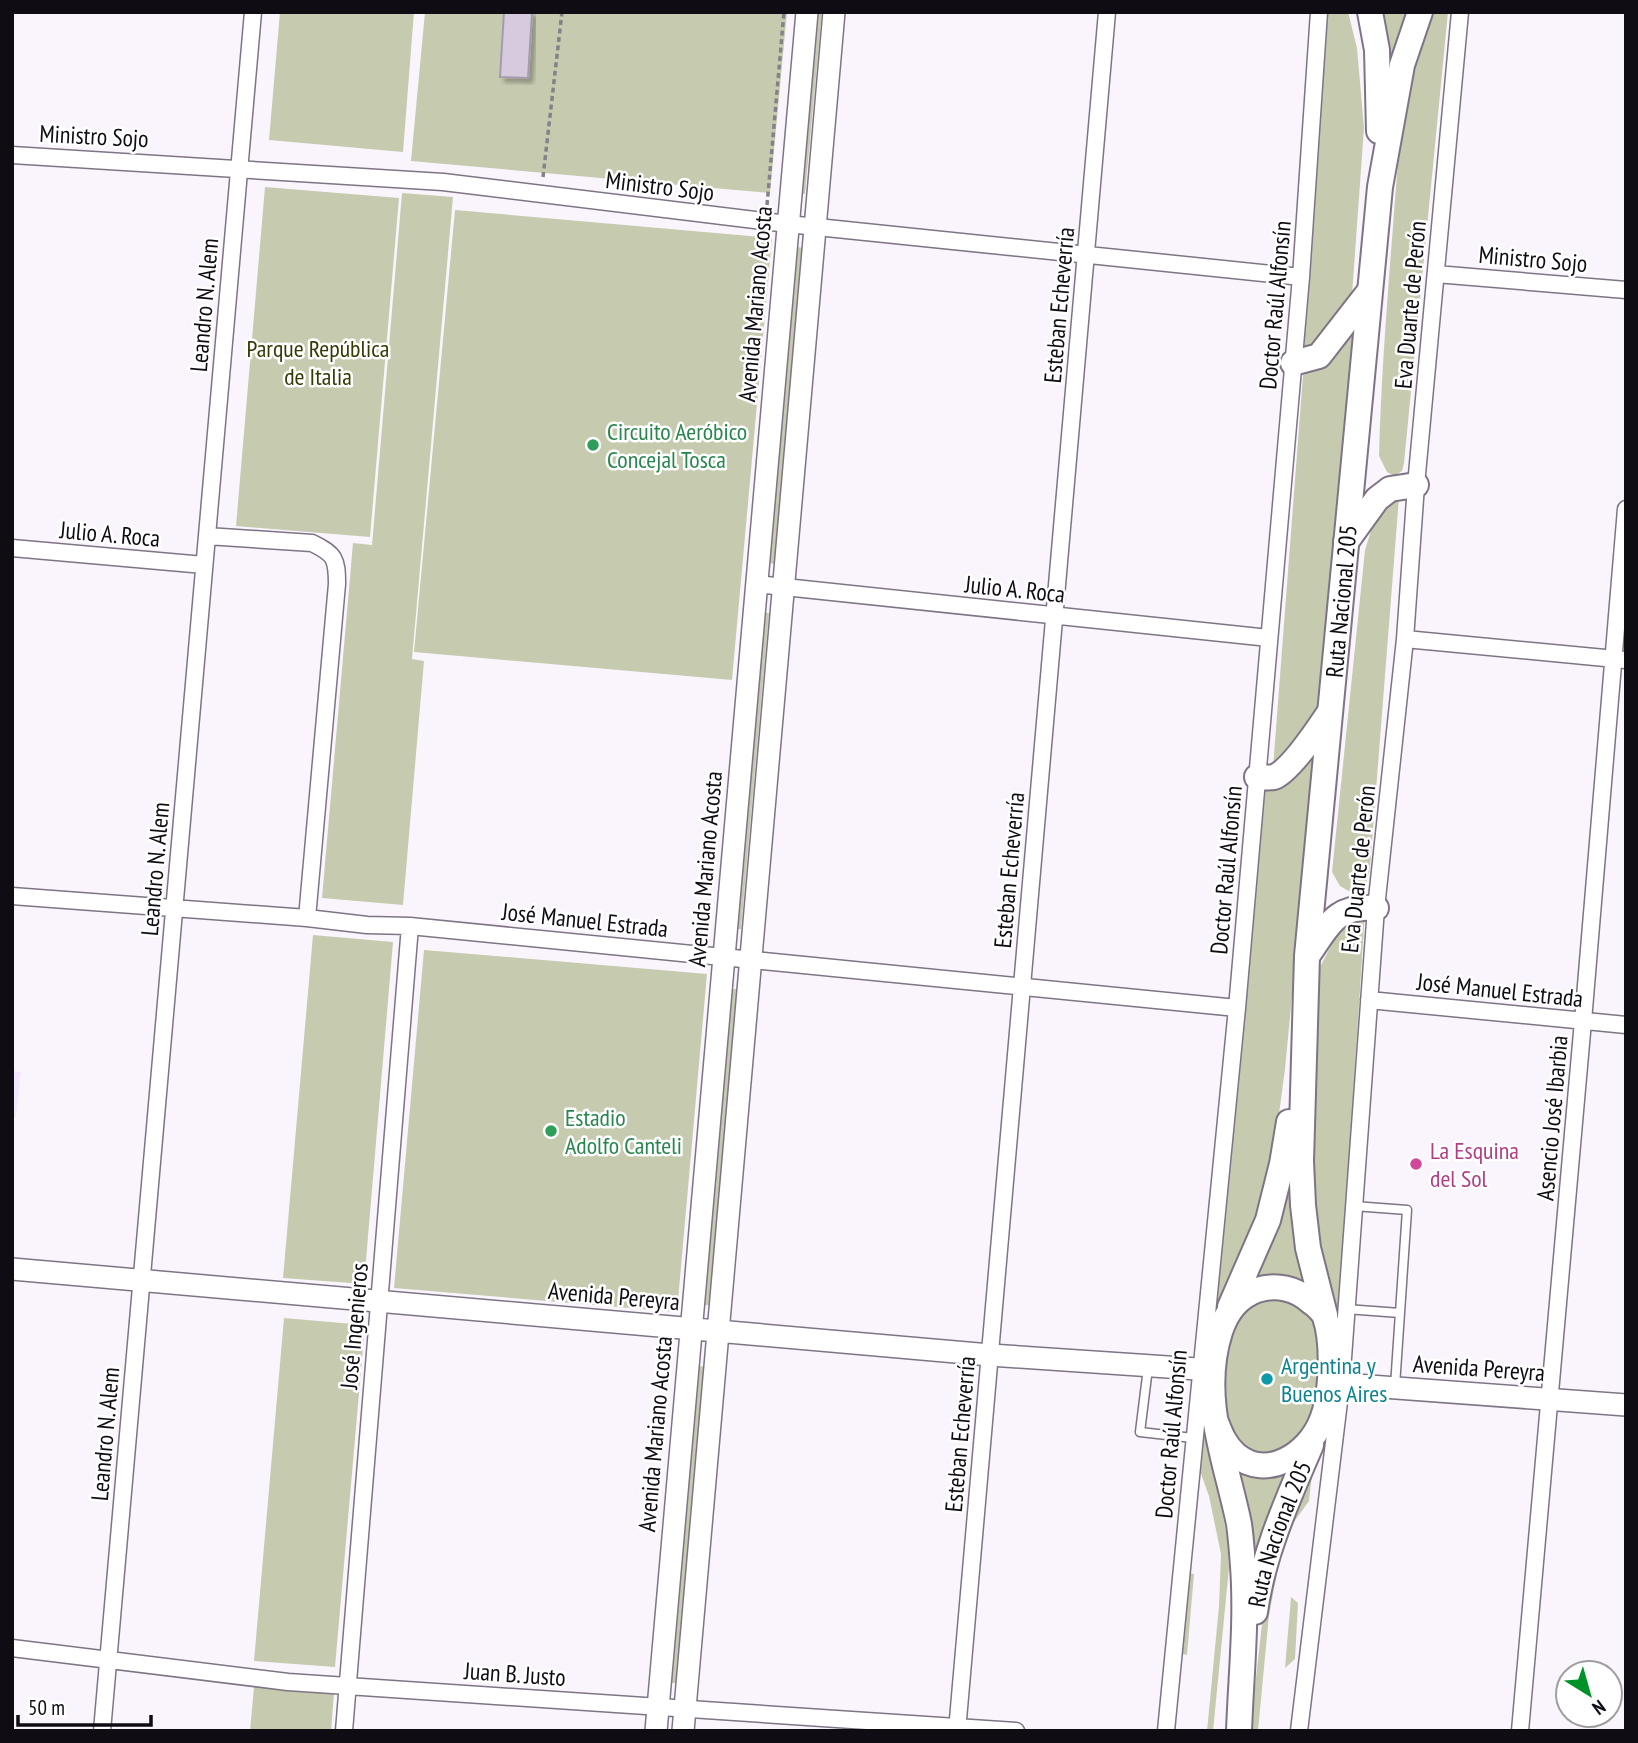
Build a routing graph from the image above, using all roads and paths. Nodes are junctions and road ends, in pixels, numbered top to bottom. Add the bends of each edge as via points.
1 (253, 12) edge
2 (562, 12) edge
3 (784, 12) edge
4 (807, 12) edge
5 (834, 12) edge
6 (1107, 12) edge
7 (1319, 12) edge
8 (1370, 12) edge
9 (1420, 12) edge
10 (1460, 12) edge
11 (12, 155) edge
12 (239, 167) junction
13 (1380, 187) junction
14 (541, 194) junction
15 (766, 221) junction
16 (788, 224) junction
17 (815, 227) junction
18 (1086, 255) junction
19 (1436, 274) junction
20 (1301, 277) junction
21 (1626, 290) edge
22 (1368, 293) junction
23 (1293, 363) junction
24 (1416, 485) junction
25 (1626, 509) edge
26 (207, 536) junction
27 (1346, 543) junction
28 (12, 548) edge
29 (204, 565) junction
30 (757, 584) junction
31 (783, 587) junction
32 (1055, 616) junction
33 (1269, 638) junction
34 (1405, 639) junction
35 (1619, 659) edge
36 (1330, 713) junction
37 (1257, 777) junction
38 (12, 896) edge
39 (1376, 908) junction
40 (174, 909) junction
41 (307, 918) junction
42 (410, 926) junction
43 (1307, 956) junction
44 (724, 957) junction
45 (751, 960) junction
46 (1022, 986) junction
47 (1369, 1000) junction
48 (1237, 1008) junction
49 (1305, 1014) junction
50 (1583, 1021) junction
51 (1626, 1025) edge
52 (1354, 1206) junction
53 (12, 1269) edge
54 (141, 1281) junction
55 (379, 1302) junction
56 (1335, 1312) junction
57 (1400, 1313) junction
58 (1226, 1314) junction
59 (691, 1329) junction
60 (718, 1332) junction
61 (990, 1354) junction
62 (1148, 1365) junction
63 (1206, 1369) junction
64 (1335, 1384) junction
65 (1395, 1389) junction
66 (1549, 1399) junction
67 (1626, 1405) edge
68 (1213, 1414) junction
69 (1321, 1423) junction
70 (1193, 1438) junction
71 (12, 1648) edge
72 (108, 1660) junction
73 (348, 1686) junction
74 (658, 1707) junction
75 (685, 1709) junction
76 (957, 1729) edge
77 (102, 1731) edge
78 (344, 1731) edge
79 (656, 1731) edge
80 (683, 1731) edge
81 (1016, 1731) edge
82 (1166, 1731) edge
83 (1239, 1731) edge
84 (1299, 1731) edge
85 (1520, 1731) edge

1 - 12 street, Leandro N. Alem
2 - 14 path
3 - 15 path
4 - 16 main road, Avenida Mariano Acosta
5 - 17 main road
6 - 18 street, Esteban Echeverría
7 - 20 street, Doctor Raúl Alfonsín
8 - 13 main road, Ruta Nacional 205 via 1377,50
9 - 13 main road, Ruta Nacional 205 via 1402,65
10 - 19 street, Eva Duarte de Perón
11 - 12 street, Ministro Sojo
12 - 14 street, Ministro Sojo
12 - 26 street, Leandro N. Alem
13 - 22 main road, Ruta Nacional 205
14 - 15 street, Ministro Sojo
15 - 16 street, Ministro Sojo
16 - 17 street, Ministro Sojo
16 - 30 main road, Avenida Mariano Acosta
17 - 18 street, Ministro Sojo
17 - 31 main road
18 - 20 street, Ministro Sojo
18 - 32 street, Esteban Echeverría
19 - 21 street, Ministro Sojo
19 - 24 street, Eva Duarte de Perón
20 - 23 street, Doctor Raúl Alfonsín
22 - 23 main road via 1319,356
22 - 27 main road, Ruta Nacional 205
23 - 33 street, Doctor Raúl Alfonsín
24 - 27 main road via 1390,489 1377,499
24 - 34 street, Eva Duarte de Perón
25 - 35 street, Asencio José Ibarbia
26 - 29 street, Leandro N. Alem
26 - 41 street via 312,543 328,551 337,564
27 - 36 main road, Ruta Nacional 205
28 - 29 street, Julio A. Roca
29 - 40 street, Leandro N. Alem
30 - 31 street, Julio A. Roca
30 - 44 main road, Avenida Mariano Acosta
31 - 32 street, Julio A. Roca
31 - 45 main road
32 - 33 street, Julio A. Roca
32 - 46 street, Esteban Echeverría
33 - 37 street, Doctor Raúl Alfonsín
34 - 35 street
34 - 39 street, Eva Duarte de Perón
35 - 50 street, Asencio José Ibarbia
36 - 37 main road via 1283,770 1273,777
36 - 43 main road, Ruta Nacional 205
37 - 48 street, Doctor Raúl Alfonsín
38 - 40 street, José Manuel Estrada
39 - 43 main road via 1356,906 1335,917
39 - 47 street, Eva Duarte de Perón
40 - 41 street, José Manuel Estrada
40 - 54 street, Leandro N. Alem
41 - 42 street, José Manuel Estrada
42 - 44 street, José Manuel Estrada
42 - 55 street, José Ingenieros
43 - 49 main road, Ruta Nacional 205
44 - 45 street, José Manuel Estrada
44 - 59 main road, Avenida Mariano Acosta
45 - 46 street, José Manuel Estrada
45 - 60 main road
46 - 48 street, José Manuel Estrada
46 - 61 street, Esteban Echeverría
47 - 50 street, José Manuel Estrada
47 - 52 street, Eva Duarte de Perón
48 - 63 street, Doctor Raúl Alfonsín
49 - 56 main road, Ruta Nacional 205 via 1303,1205 1308,1248
49 - 58 main road, Ruta Nacional 205 via 1282,1164 1268,1220
50 - 51 street, José Manuel Estrada
50 - 66 street, Asencio José Ibarbia
52 - 56 street, Eva Duarte de Perón
52 - 57 lane via 1407,1210
53 - 54 main road, Avenida Pereyra
54 - 55 main road, Avenida Pereyra
54 - 72 street, Leandro N. Alem
55 - 59 main road, Avenida Pereyra
55 - 73 street, José Ingenieros
56 - 57 lane
56 - 58 main road via 1280,1287 1250,1293
56 - 64 main road, Ruta Nacional 205 via 1330,1353
57 - 65 lane
58 - 63 main road, Ruta Nacional 205
59 - 60 main road, Avenida Pereyra
59 - 74 main road, Avenida Mariano Acosta
60 - 61 main road, Avenida Pereyra
60 - 75 main road
61 - 62 main road, Avenida Pereyra
61 - 76 street, Esteban Echeverría
62 - 63 main road, Avenida Pereyra
62 - 70 lane via 1140,1432
63 - 68 main road, Ruta Nacional 205
63 - 70 street, Doctor Raúl Alfonsín
64 - 65 main road, Avenida Pereyra
64 - 69 main road, Ruta Nacional 205
64 - 84 street
65 - 66 main road, Avenida Pereyra
66 - 67 main road, Avenida Pereyra
66 - 85 street, Asencio José Ibarbia
68 - 69 main road, Ruta Nacional 205 via 1225,1443 1246,1460 1261,1465 1288,1461 1302,1451
68 - 83 main road, Ruta Nacional 205 via 1239,1527 1243,1568
69 - 83 main road, Ruta Nacional 205 via 1285,1504 1259,1588
70 - 82 street, Doctor Raúl Alfonsín
71 - 72 street, Juan B. Justo
72 - 73 street, Juan B. Justo
72 - 77 street, Leandro N. Alem
73 - 74 street, Juan B. Justo
73 - 78 street, José Ingenieros
74 - 75 street, Juan B. Justo
74 - 79 main road, Avenida Mariano Acosta
75 - 76 street, Juan B. Justo
75 - 80 main road
76 - 81 street, Juan B. Justo

